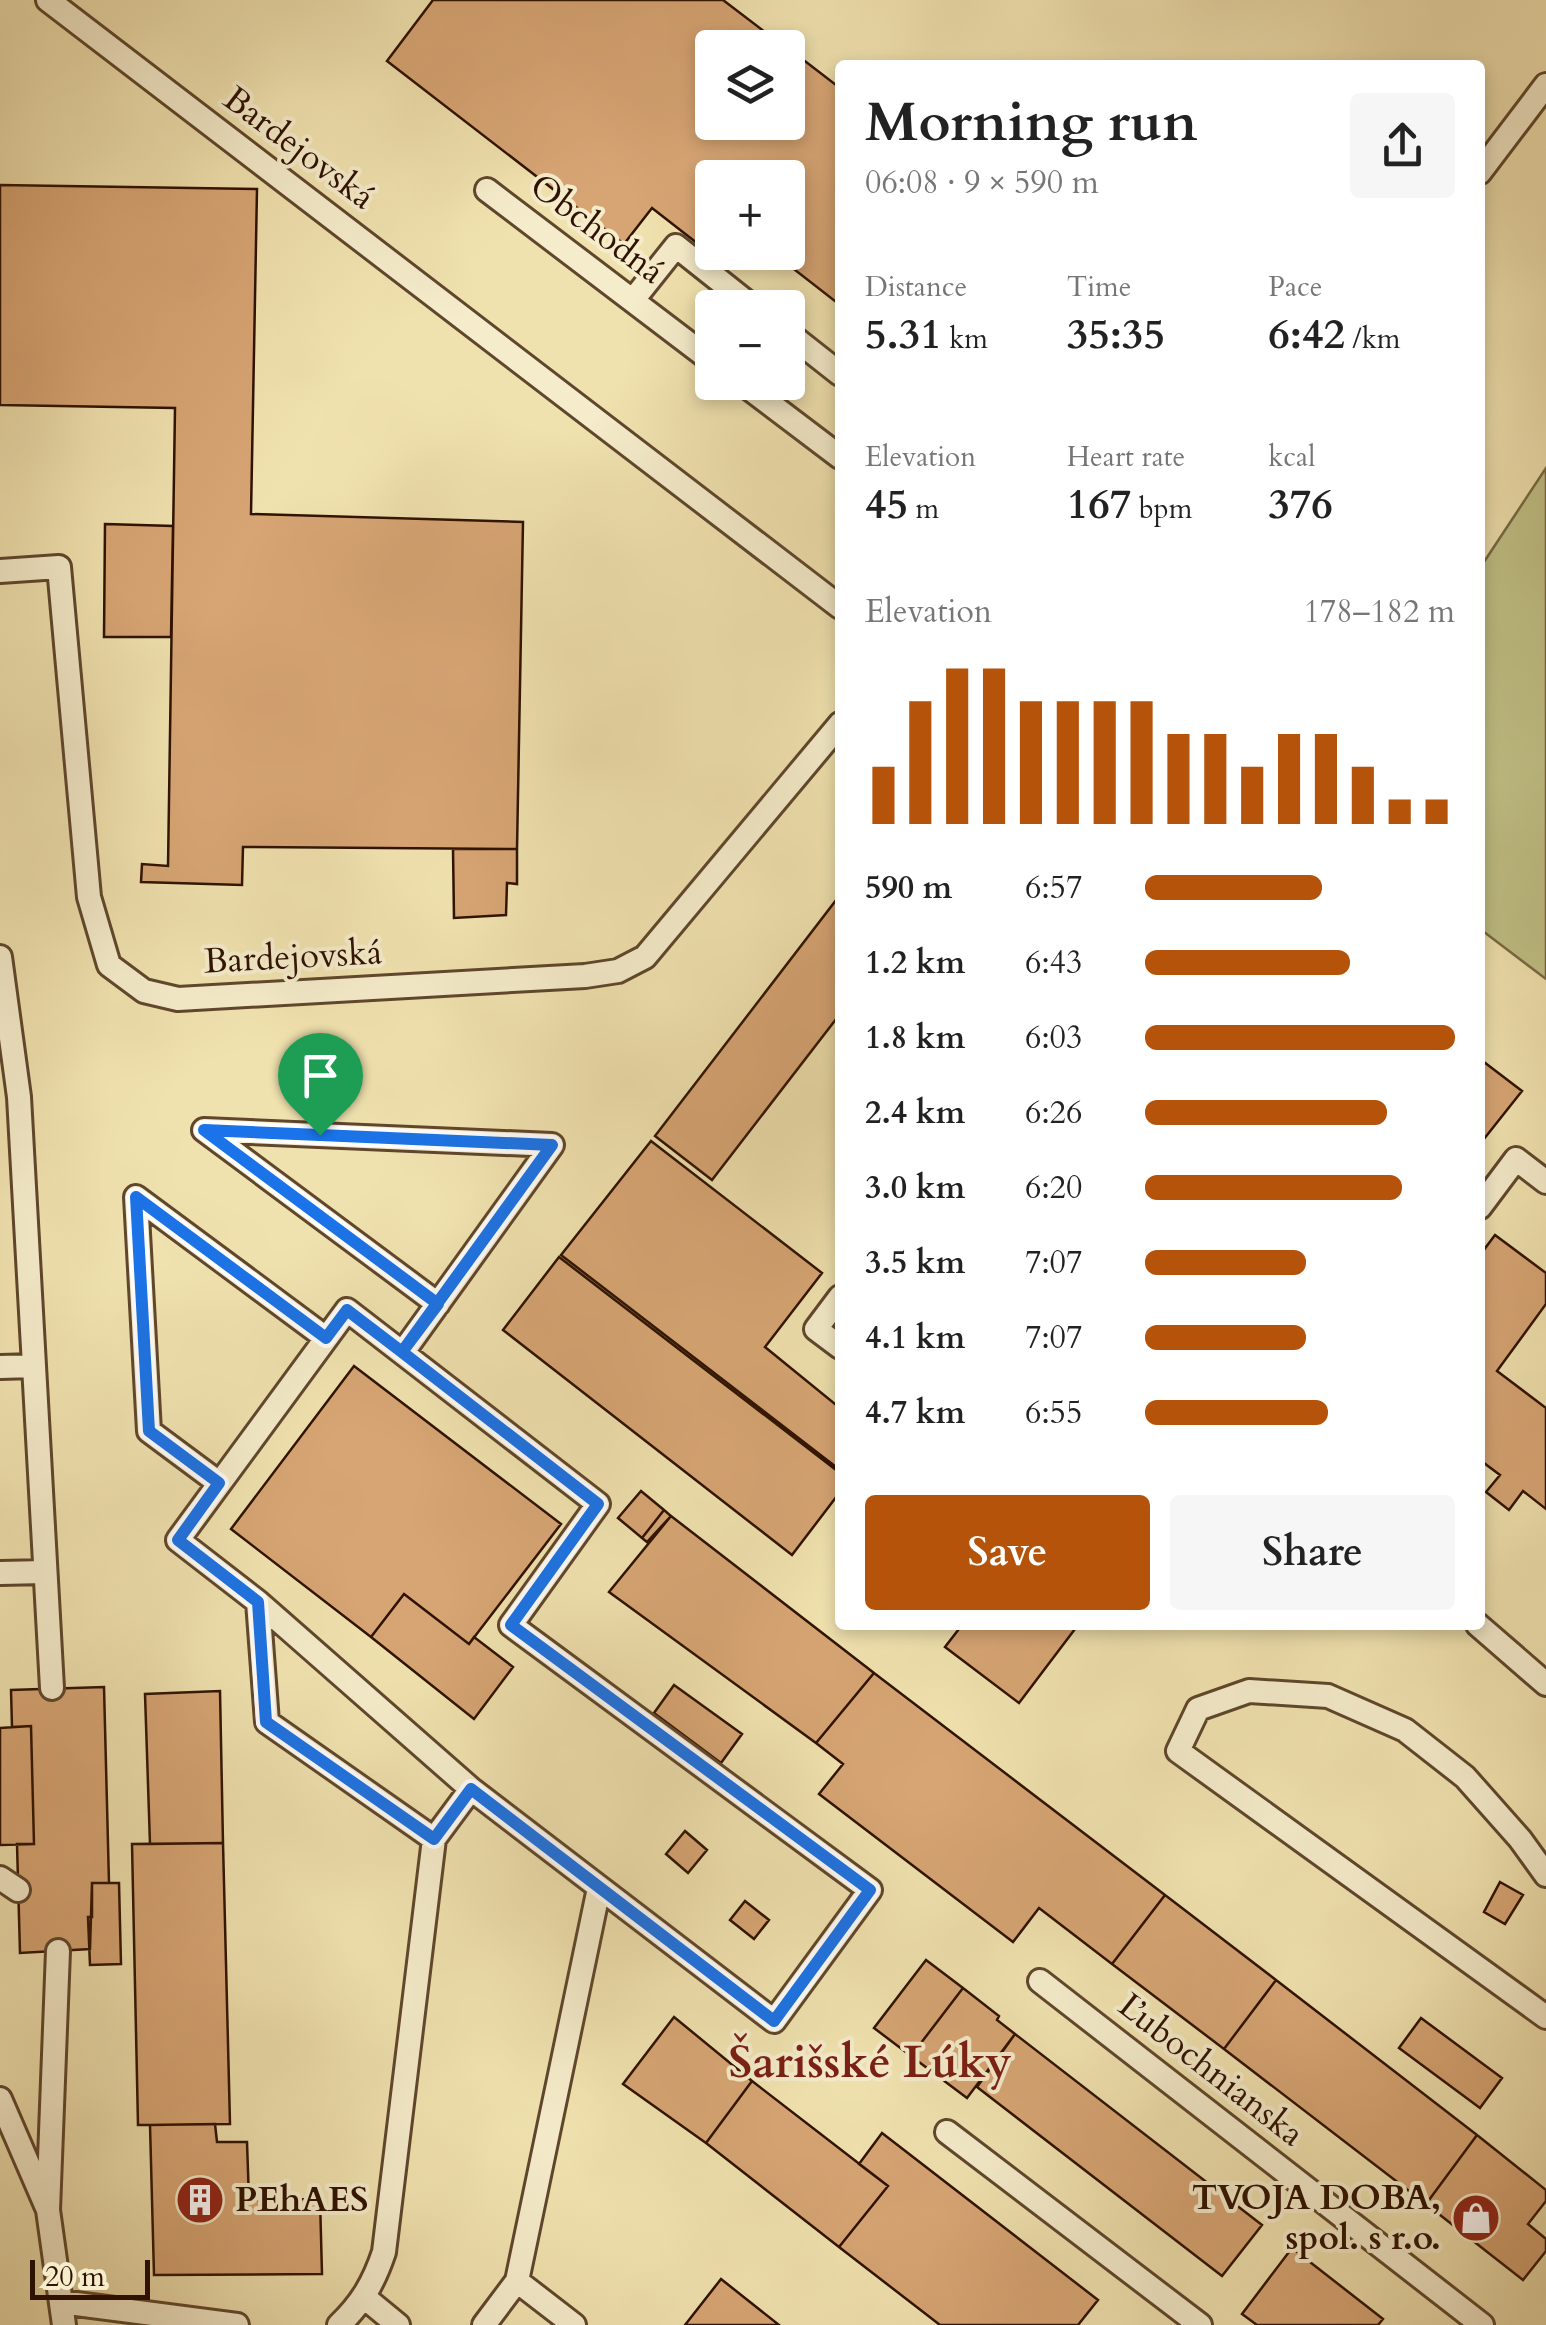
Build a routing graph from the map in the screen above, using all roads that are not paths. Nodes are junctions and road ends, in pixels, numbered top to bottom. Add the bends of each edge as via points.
1 (48, 0) edge
2 (1546, 85) edge
3 (1485, 165) edge
4 (487, 190) dead end
5 (731, 290) edge
6 (633, 300) junction
7 (805, 346) edge
8 (695, 348) edge
9 (835, 370) edge
10 (765, 400) edge
11 (835, 453) edge
12 (0, 571) edge
13 (835, 604) edge
14 (835, 730) edge
15 (0, 957) edge
16 (1546, 1182) edge
17 (24, 1189) junction
18 (0, 1190) edge
19 (1485, 1199) edge
20 (438, 1304) junction
21 (835, 1304) edge
22 (326, 1338) junction
23 (835, 1343) edge
24 (402, 1352) junction
25 (34, 1366) junction
26 (0, 1367) edge
27 (219, 1483) junction
28 (45, 1572) junction
29 (0, 1573) edge
30 (258, 1602) junction
31 (1484, 1630) edge
32 (1546, 1684) edge
33 (52, 1688) dead end
34 (471, 1789) junction
35 (434, 1839) junction
36 (1546, 1874) edge
37 (600, 1888) junction
38 (58, 1950) dead end
39 (1040, 1981) dead end
40 (1546, 2017) edge
41 (0, 2099) edge
42 (948, 2132) dead end
43 (48, 2210) junction
44 (516, 2281) junction
45 (364, 2297) junction
46 (62, 2314) edge
47 (238, 2325) edge
48 (339, 2325) edge
49 (398, 2325) edge
50 (484, 2325) edge
51 (574, 2325) edge
52 (1200, 2325) edge
53 (1482, 2325) edge

1 - 13 lane, Bardejovská
2 - 3 lane
4 - 6 lane, Obchodná
5 - 6 lane via 676,246
6 - 8 lane, Obchodná
7 - 9 lane
10 - 11 lane
12 - 14 lane, Bardejovská via 59,567 88,896 109,966 144,991 178,999 618,971 645,958
15 - 17 lane
16 - 19 lane via 1516,1159
17 - 18 lane
17 - 25 lane
20 - 20 lane via 552,1145 204,1130 235,1154
20 - 24 lane
21 - 23 lane via 816,1329
22 - 24 lane via 347,1310
22 - 27 lane
22 - 27 lane via 136,1197 149,1431
24 - 37 lane via 598,1504 511,1625 870,1890 774,2021
25 - 26 lane
25 - 28 lane
27 - 30 lane via 178,1540
28 - 29 lane
28 - 33 lane
30 - 34 lane
30 - 35 lane via 266,1722
31 - 32 lane
34 - 35 lane
34 - 37 lane
35 - 45 lane via 384,2252
36 - 40 lane via 1465,1777 1406,1730 1328,1696 1249,1691 1198,1710 1178,1751
37 - 44 lane
38 - 43 lane
39 - 53 lane, Ľubochnianska
41 - 43 lane
42 - 52 lane
43 - 46 lane
44 - 50 lane
44 - 51 lane
45 - 48 lane
45 - 49 lane
46 - 47 lane

